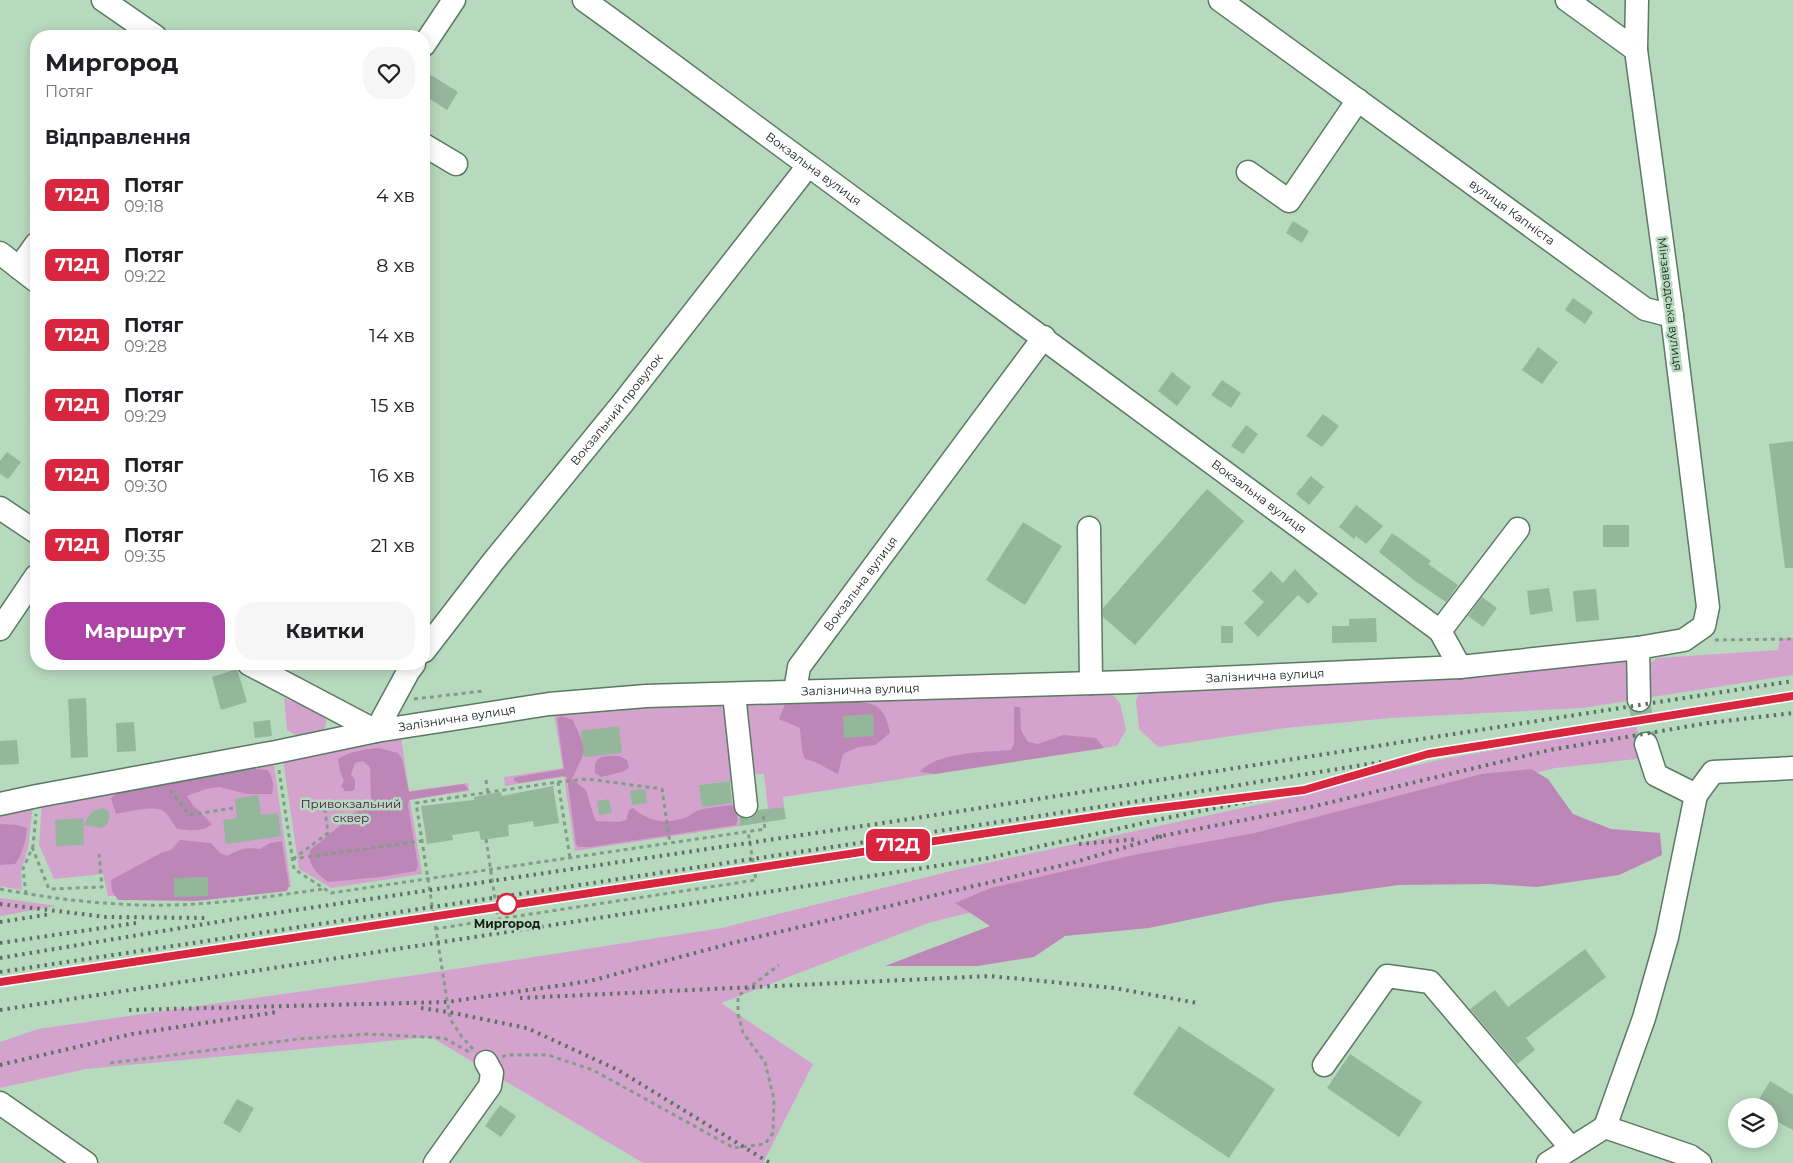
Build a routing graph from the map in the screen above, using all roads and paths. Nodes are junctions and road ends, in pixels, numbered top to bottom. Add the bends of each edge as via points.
1 (103, 0) edge
2 (454, 0) edge
3 (584, 0) edge
4 (1220, 0) edge
5 (1567, 0) edge
6 (1637, 0) edge
7 (146, 30) edge
8 (430, 36) edge
9 (1636, 50) junction
10 (1358, 100) junction
11 (430, 149) edge
12 (456, 164) dead end
13 (808, 166) junction
14 (1248, 172) dead end
15 (0, 253) edge
16 (28, 274) edge
17 (1672, 316) junction
18 (1044, 337) junction
19 (0, 508) edge
20 (30, 528) edge
21 (1089, 528) dead end
22 (1518, 529) dead end
23 (30, 585) edge
24 (1708, 607) joint
25 (0, 629) edge
26 (1440, 631) junction
27 (1793, 639) edge
28 (1713, 640) dead end
29 (430, 644) edge
30 (1638, 648) junction
31 (1460, 667) junction
32 (261, 670) edge
33 (410, 670) edge
34 (1091, 683) junction
35 (795, 691) junction
36 (734, 694) junction
37 (1639, 700) tunnel mouth
38 (376, 730) junction
39 (1646, 744) tunnel mouth
40 (276, 752) junction
41 (1793, 768) edge
42 (158, 774) junction
43 (486, 780) dead end
44 (558, 782) junction
45 (488, 793) junction
46 (1696, 795) junction
47 (38, 796) junction
48 (324, 803) dead end
49 (0, 804) edge
50 (746, 806) dead end
51 (232, 808) dead end
52 (486, 839) dead end
53 (422, 841) junction
54 (670, 843) junction
55 (32, 848) junction
56 (99, 854) dead end
57 (570, 858) junction
58 (292, 859) junction
59 (428, 879) junction
60 (0, 889) edge
61 (324, 889) junction
62 (26, 894) junction
63 (498, 919) junction
64 (435, 929) junction
65 (779, 965) dead end
66 (486, 1062) junction
67 (110, 1063) dead end
68 (1324, 1065) dead end
69 (0, 1103) edge
70 (1605, 1127) junction
71 (1559, 1158) edge
72 (86, 1163) edge
73 (435, 1163) edge
74 (1700, 1163) edge

1 - 7 street
2 - 8 street
3 - 13 street, Вокзальна вулиця
4 - 10 street, вулиця Капніста
5 - 9 street
6 - 9 street, Мінзаводська вулиця
9 - 17 street, Мінзаводська вулиця
10 - 14 street via 1289,201
10 - 17 street, вулиця Капніста via 1644,309
11 - 12 street
13 - 18 street, Вокзальна вулиця
13 - 29 street, Вокзальний провулок
15 - 16 street
17 - 24 street, Мінзаводська вулиця
18 - 26 street, Вокзальна вулиця
18 - 35 street, Вокзальна вулиця via 799,667
19 - 20 street
21 - 34 street
22 - 26 street
23 - 25 street
24 - 30 street, Залізнична вулиця via 1704,626 1684,640
26 - 31 street, Вокзальна вулиця
27 - 28 path
30 - 31 street, Залізнична вулиця
30 - 37 street
31 - 34 street, Залізнична вулиця
32 - 38 street
33 - 38 street
34 - 35 street, Залізнична вулиця
35 - 36 street, Залізнична вулиця
36 - 38 street, Залізнична вулиця via 646,696 549,704
36 - 50 street
38 - 40 street, Залізнична вулиця
39 - 46 street via 1656,776
40 - 42 street, Залізнична вулиця
40 - 58 path
41 - 46 street via 1712,772
42 - 47 street, Залізнична вулиця
42 - 51 path via 189,815
43 - 45 path
44 - 45 path
44 - 54 path via 588,779 662,789
44 - 57 path
45 - 53 path via 416,803
46 - 70 street via 1667,937 1644,1018
47 - 49 street, Залізнична вулиця
47 - 55 path
48 - 58 path via 328,833
52 - 63 path
53 - 58 path
53 - 59 path
54 - 57 path
54 - 63 path via 748,832 756,880
55 - 56 path via 49,888 102,888
55 - 62 path via 23,868
57 - 59 path
58 - 61 path via 294,869
59 - 61 path via 331,894
59 - 64 path
60 - 62 path
61 - 62 path via 210,903 163,905 99,904
63 - 64 path
64 - 66 path via 450,1019
65 - 66 path via 738,996 738,1014 744,1033 764,1062 774,1099 773,1133 765,1144 734,1148 593,1070 548,1055 507,1055
66 - 67 path via 444,1038 369,1034 298,1039
66 - 73 street via 492,1073 490,1086
68 - 71 street via 1387,976 1430,982
69 - 72 street
70 - 71 street
70 - 74 street via 1690,1156

